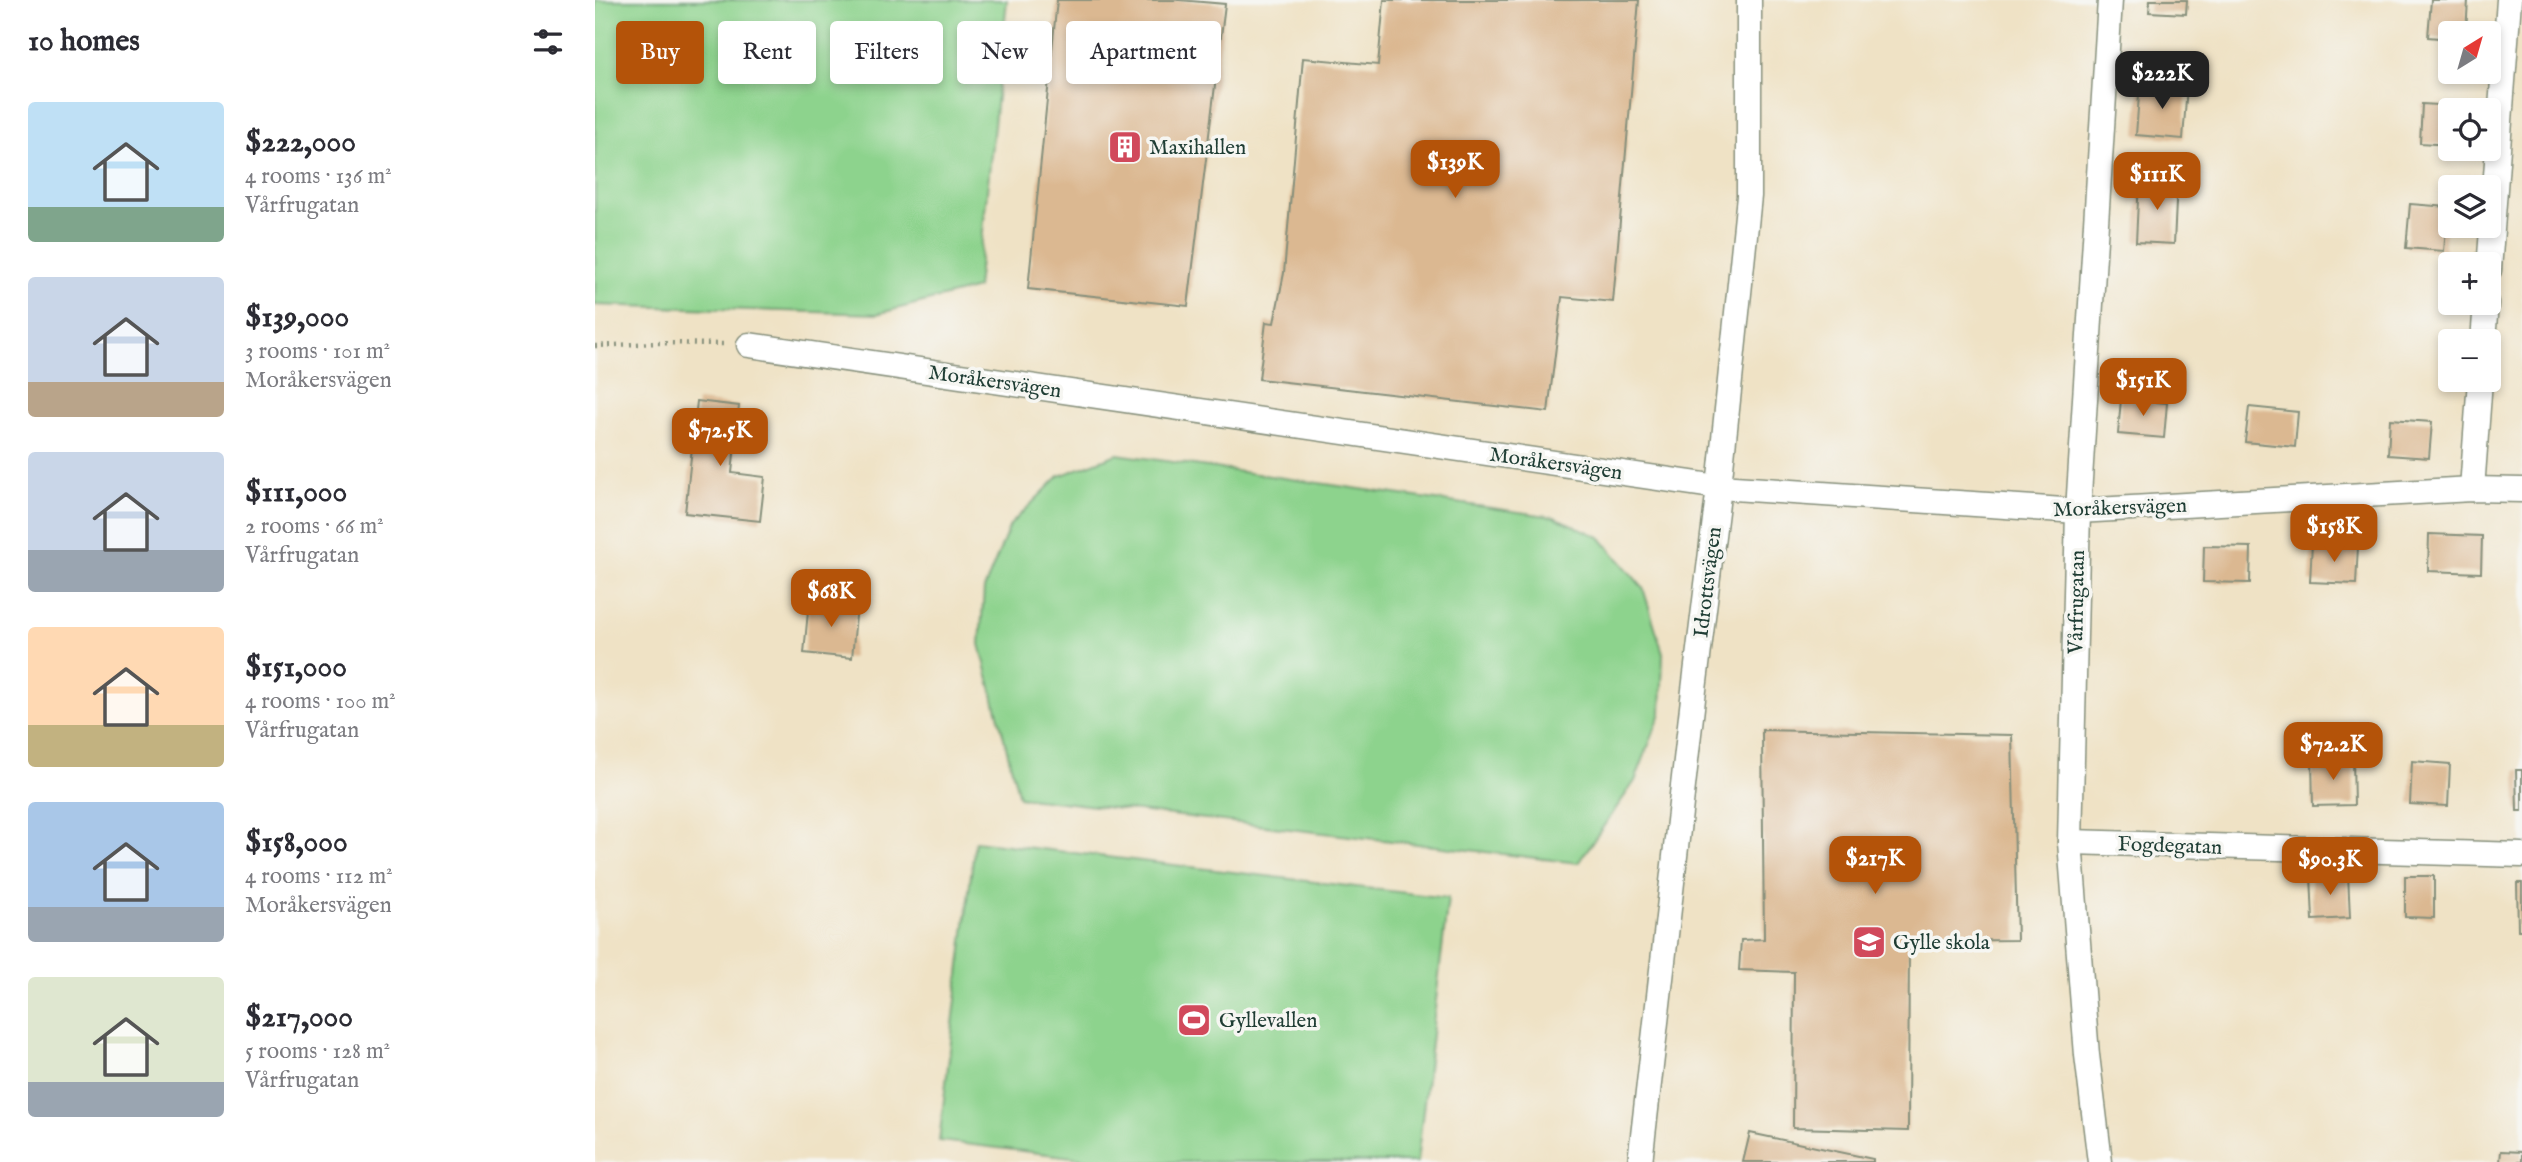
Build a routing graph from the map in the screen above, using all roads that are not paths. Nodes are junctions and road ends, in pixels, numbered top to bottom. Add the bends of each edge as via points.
1 (1749, 0) edge
2 (2110, 0) edge
3 (2509, 0) edge
4 (2490, 252) edge
5 (749, 345) road end
6 (2479, 392) edge
7 (1719, 487) junction
8 (2472, 489) junction
9 (2522, 490) edge
10 (2078, 512) junction
11 (2070, 842) junction
12 (2522, 855) edge
13 (1640, 1162) edge
14 (2100, 1162) edge

1 - 7 street, Idrottsvägen via 1749,196
2 - 10 street, Vårfrugatan
3 - 4 street
5 - 7 street, Moråkersvägen
6 - 8 street
7 - 10 street, Moråkersvägen
7 - 13 street, Idrottsvägen
8 - 9 street, Moråkersvägen
8 - 10 street, Moråkersvägen
10 - 11 street, Vårfrugatan
11 - 12 street, Fogdegatan
11 - 14 street, Vårfrugatan

